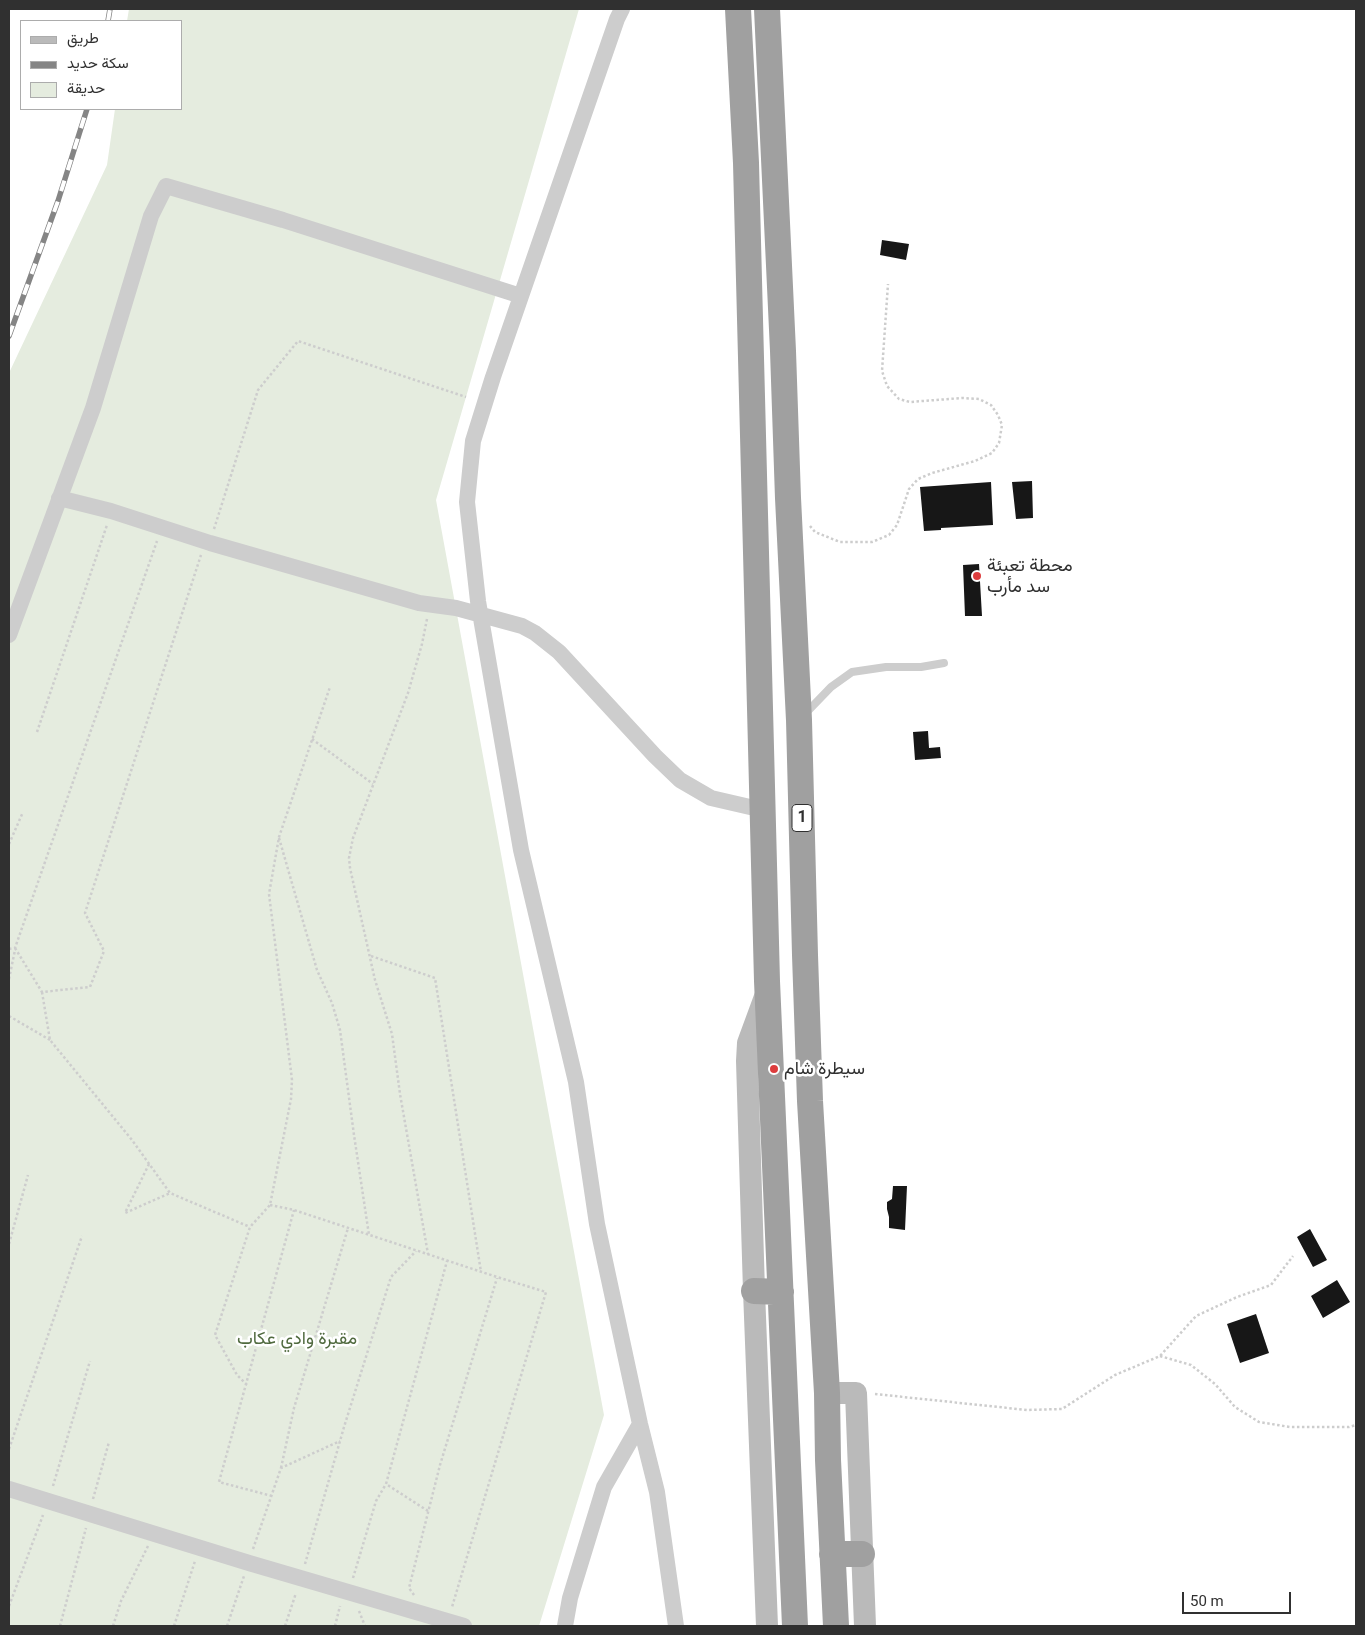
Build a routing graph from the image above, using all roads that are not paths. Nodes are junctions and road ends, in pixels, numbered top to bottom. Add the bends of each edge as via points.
1 (622, 9) edge
2 (738, 9) edge
3 (767, 9) edge
4 (521, 296) junction
5 (59, 498) junction
6 (481, 615) junction
7 (9, 635) edge
8 (944, 663) dead end
9 (799, 720) junction
10 (763, 810) junction
11 (768, 981) junction
12 (754, 1291) junction
13 (781, 1292) junction
14 (827, 1393) junction
15 (786, 1394) junction
16 (640, 1424) junction
17 (9, 1489) edge
18 (832, 1554) junction
19 (862, 1554) junction
20 (464, 1626) edge
21 (565, 1626) edge
22 (676, 1626) edge
23 (767, 1626) edge
24 (795, 1626) edge
25 (836, 1626) edge
26 (865, 1626) edge

1 - 4 street
2 - 10 highway via 746,163
3 - 9 highway, 1
4 - 5 street via 166,186 151,216 93,408
4 - 6 street via 474,441 467,502
5 - 6 street via 428,606 456,608
5 - 7 street
6 - 10 street via 522,626 548,642 680,780 712,798
6 - 16 street via 520,850 576,1082 597,1224
8 - 9 lane via 852,672 831,687
9 - 14 highway, 1 via 809,1072
10 - 11 highway
11 - 12 main road via 748,1043 747,1061
11 - 13 highway
12 - 13 highway
12 - 23 main road
13 - 15 highway
14 - 15 highway
14 - 18 highway, 1
14 - 19 main road via 856,1393
15 - 24 highway
16 - 21 street via 604,1487 570,1598
16 - 22 street via 657,1492
17 - 20 street
18 - 19 highway
18 - 25 highway, 1
19 - 26 main road

